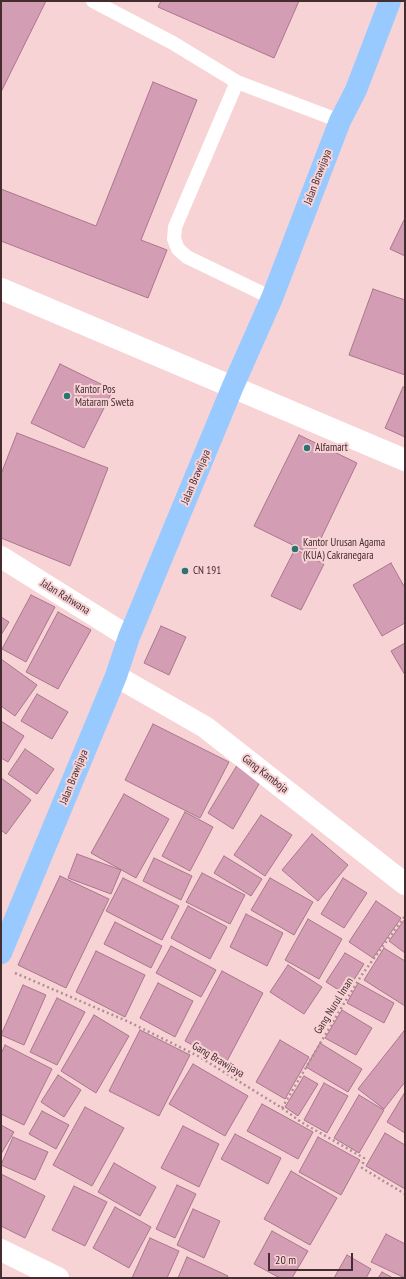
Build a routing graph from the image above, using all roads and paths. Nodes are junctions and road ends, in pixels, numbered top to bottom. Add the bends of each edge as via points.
1 (93, 1) edge
2 (390, 1) edge
3 (237, 82) junction
4 (340, 121) junction
5 (1, 289) edge
6 (272, 298) junction
7 (233, 386) junction
8 (405, 460) edge
9 (1, 557) edge
10 (129, 637) junction
11 (116, 676) junction
12 (405, 884) edge
13 (405, 916) edge
14 (5, 947) edge
15 (282, 1108) junction
16 (405, 1194) edge
17 (1, 1250) edge
18 (58, 1278) edge

1 - 3 lane via 173,42
2 - 4 main road, Jalan Brawijaya via 356,90
3 - 4 lane
3 - 6 lane via 175,227 174,239 178,248 188,257
4 - 6 main road, Jalan Brawijaya
5 - 7 street
6 - 7 main road, Jalan Brawijaya
7 - 8 street
7 - 10 main road, Jalan Brawijaya
9 - 10 street, Jalan Rahwana
10 - 11 main road, Jalan Brawijaya
11 - 12 street, Gang Kamboja via 205,727
11 - 14 main road, Jalan Brawijaya
13 - 15 path, Gang Nurul Iman via 361,976
14 - 15 path, Gang Brawijaya via 129,1022 198,1056
15 - 16 path, Gang Brawijaya via 301,1122 364,1158 362,1168
17 - 18 street

